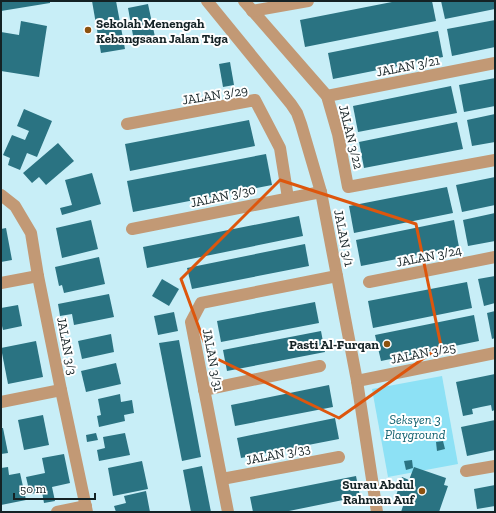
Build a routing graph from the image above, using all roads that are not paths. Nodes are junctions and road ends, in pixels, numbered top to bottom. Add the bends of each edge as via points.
1 (207, 1) edge
2 (244, 1) edge
3 (308, 1) edge
4 (252, 12) junction
5 (495, 63) edge
6 (327, 96) junction
7 (126, 124) dead end
8 (495, 160) edge
9 (321, 192) junction
10 (1, 195) edge
11 (288, 198) junction
12 (132, 229) dead end
13 (495, 257) edge
14 (38, 276) junction
15 (337, 276) junction
16 (368, 282) dead end
17 (1, 283) edge
18 (495, 353) edge
19 (320, 366) dead end
20 (357, 381) junction
21 (61, 390) junction
22 (204, 390) junction
23 (1, 402) edge
24 (339, 457) dead end
25 (495, 466) edge
26 (466, 471) dead end
27 (222, 479) junction
28 (86, 509) edge
29 (57, 512) edge
30 (228, 512) edge
31 (378, 512) edge

1 - 9 street, JALAN 3/1 via 297,113
2 - 4 street, JALAN 3/22
3 - 4 street
4 - 6 street, JALAN 3/22
5 - 6 street, JALAN 3/21
6 - 8 street, JALAN 3/22 via 338,134 348,186
7 - 11 street, JALAN 3/29 via 255,100 280,148
9 - 11 street, JALAN 3/30
9 - 15 street, JALAN 3/1
10 - 14 street, JALAN 3/3 via 14,206 31,233
11 - 12 street, JALAN 3/30
13 - 16 street, JALAN 3/24
14 - 17 street
14 - 21 street, JALAN 3/3
15 - 20 street, JALAN 3/1
15 - 22 street, JALAN 3/31 via 201,303 192,322
18 - 20 street, JALAN 3/25
19 - 22 street
20 - 31 street, JALAN 3/1
21 - 23 street
21 - 28 street, JALAN 3/3
22 - 27 street, JALAN 3/31
24 - 27 street, JALAN 3/33
25 - 26 street
27 - 30 street, JALAN 3/31
28 - 29 street

